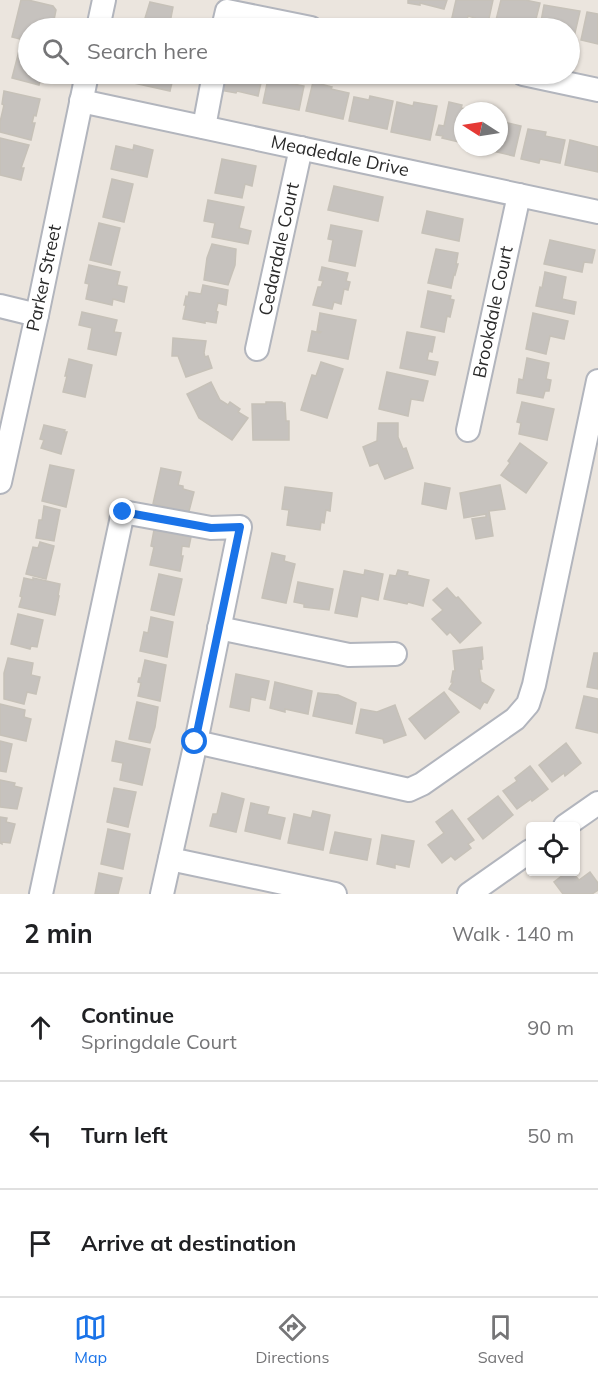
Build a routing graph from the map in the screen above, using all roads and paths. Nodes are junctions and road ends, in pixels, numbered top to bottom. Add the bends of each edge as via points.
1 (104, 0) edge
2 (100, 18) edge
3 (225, 18) edge
4 (262, 18) edge
5 (85, 84) edge
6 (212, 84) edge
7 (570, 84) edge
8 (598, 90) edge
9 (81, 101) junction
10 (204, 127) junction
11 (301, 148) junction
12 (519, 195) junction
13 (598, 212) edge
14 (0, 306) edge
15 (37, 315) junction
16 (257, 349) dead end
17 (598, 381) edge
18 (468, 430) dead end
19 (0, 482) edge
20 (219, 628) junction
21 (395, 654) dead end
22 (195, 742) junction
23 (598, 803) edge
24 (571, 822) edge
25 (526, 854) edge
26 (170, 859) junction
27 (41, 894) edge
28 (162, 894) edge
29 (334, 894) edge
30 (469, 894) edge

1 - 2 street
3 - 4 street via 227,11
5 - 9 street, Parker Street
6 - 10 street
7 - 8 street
9 - 10 street, Meadedale Drive
9 - 15 street, Parker Street
10 - 11 street, Meadedale Drive
11 - 12 street, Meadedale Drive
11 - 16 street, Cedardale Court
12 - 13 street, Meadedale Drive
12 - 18 street, Brookdale Court
14 - 15 street
15 - 19 street, Parker Street
17 - 22 street via 534,685 528,704 515,719 409,790
20 - 21 street via 349,655
20 - 22 street
20 - 27 street via 240,527 211,528 123,512
22 - 26 street
23 - 24 street
25 - 30 street
26 - 28 street
26 - 29 street

